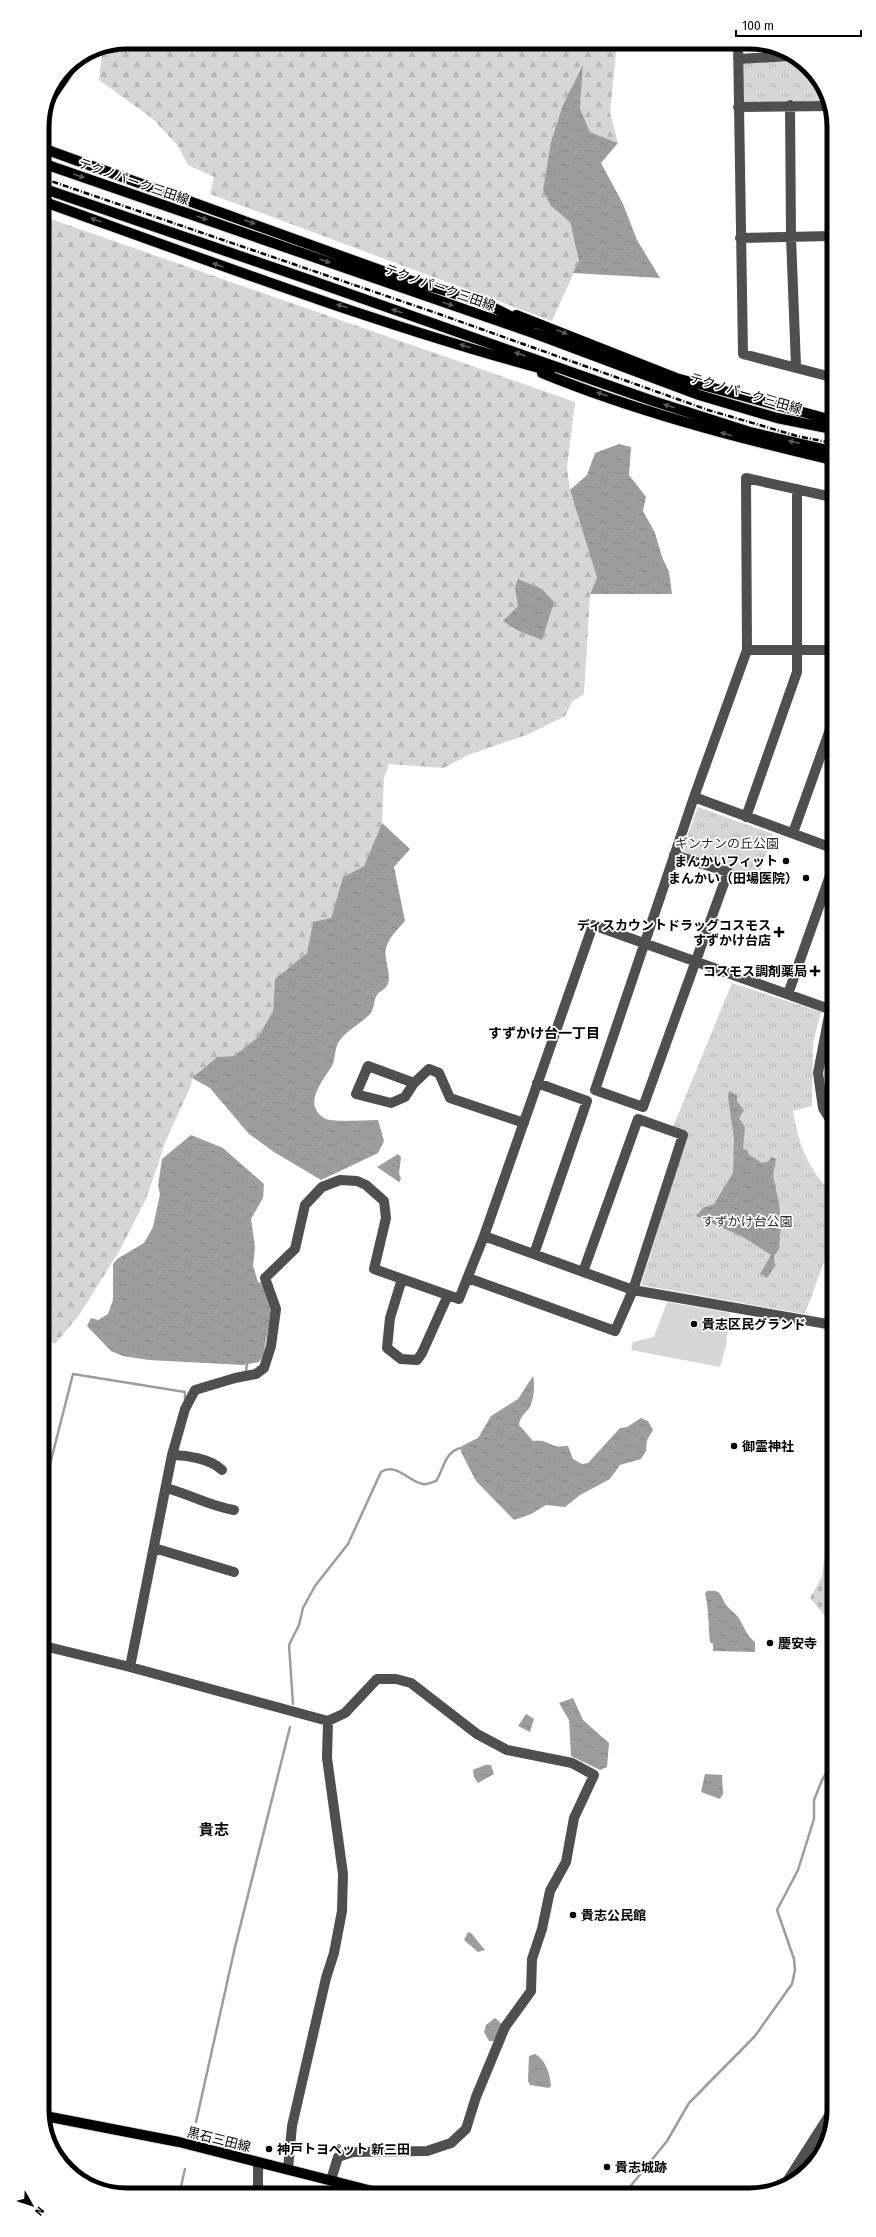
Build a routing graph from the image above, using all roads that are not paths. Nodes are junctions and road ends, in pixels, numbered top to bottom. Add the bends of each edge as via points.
1 (738, 49) edge
2 (783, 56) edge
3 (738, 59) junction
4 (790, 106) junction
5 (824, 106) edge
6 (738, 107) junction
7 (49, 151) edge
8 (49, 165) edge
9 (49, 190) edge
10 (49, 204) edge
11 (827, 236) edge
12 (791, 237) junction
13 (740, 238) junction
14 (486, 304) junction
15 (536, 334) junction
16 (516, 362) junction
17 (796, 366) junction
18 (827, 376) edge
19 (629, 393) junction
20 (827, 419) edge
21 (827, 429) edge
22 (827, 450) edge
23 (827, 459) edge
24 (796, 489) junction
25 (827, 496) edge
26 (747, 650) junction
27 (798, 650) junction
28 (827, 650) edge
29 (827, 738) edge
30 (694, 797) junction
31 (746, 817) junction
32 (793, 833) junction
33 (827, 846) edge
34 (674, 855) junction
35 (827, 884) edge
36 (644, 942) junction
37 (697, 962) junction
38 (788, 994) junction
39 (827, 1003) edge
40 (827, 1025) edge
41 (414, 1082) junction
42 (538, 1083) junction
43 (827, 1115) edge
44 (524, 1123) junction
45 (484, 1236) junction
46 (534, 1254) junction
47 (583, 1272) junction
48 (402, 1278) junction
49 (468, 1278) junction
50 (633, 1290) junction
51 (448, 1295) junction
52 (827, 1324) edge
53 (172, 1455) junction
54 (222, 1470) dead end
55 (166, 1488) junction
56 (234, 1510) dead end
57 (154, 1548) junction
58 (234, 1572) dead end
59 (49, 1647) edge
60 (130, 1667) junction
61 (328, 1721) junction
62 (50, 2117) edge
63 (827, 2120) edge
64 (258, 2162) junction
65 (288, 2169) junction
66 (790, 2177) edge
67 (331, 2180) junction
68 (258, 2188) edge
69 (361, 2188) edge

1 - 3 street
2 - 3 street
3 - 6 street
4 - 5 street
4 - 6 street
4 - 12 street
6 - 13 street
7 -> 14 main road via 402,278
8 -> 15 main road, テクノパーク三田線
19 -> 9 main road
16 -> 10 main road via 227,268
11 - 12 street
12 - 13 street
12 - 17 street
13 - 17 street via 742,354
14 - 15 main road via 520,321
14 -> 20 main road via 676,378
15 - 21 main road, テクノパーク三田線 via 699,395 777,418
16 - 19 main road
23 -> 16 main road via 725,434 562,381
17 - 18 street
22 -> 19 main road via 750,432
24 - 25 street
24 - 26 street via 746,478
24 - 27 street
26 - 27 street
26 - 30 street
27 - 28 street
27 - 31 street via 797,672
29 - 32 street
30 - 31 street
30 - 34 street
31 - 32 street
32 - 33 street
34 - 36 street
34 - 37 street via 728,872
35 - 38 street
36 - 37 street
36 - 37 street via 595,1090 643,1107
36 - 42 street via 593,925
37 - 38 street
38 - 39 street
40 - 43 street via 818,1073 823,1108
41 - 41 street via 368,1066 356,1094 391,1103 405,1097
41 - 44 street via 429,1069 439,1073 450,1098
42 - 44 street
42 - 46 street via 587,1101
44 - 45 street
45 - 46 street
45 - 49 street
46 - 47 street
47 - 50 street
47 - 50 street via 638,1119 683,1135
48 - 51 street
48 - 51 street via 390,1318 387,1348 401,1359 416,1360 422,1353
48 - 53 street via 374,1268 386,1218 384,1201 366,1185 357,1181 340,1180 322,1187 305,1205 295,1249 265,1278 276,1310 264,1368 256,1374 195,1390 185,1409
49 - 50 street via 615,1331
49 - 51 street via 459,1299
50 - 52 street
53 - 54 street via 191,1457 218,1466
53 - 55 street
55 - 56 street
55 - 57 street
57 - 58 street
57 - 60 street
59 - 60 street
60 - 61 street
61 - 65 street via 327,1758 343,1874 342,1911 292,2126
61 - 67 street via 346,1713 376,1679 396,1679 411,1683 476,1734 507,1750 572,1763 594,1775 574,1818 566,1862 550,1891 532,1959 531,1991 505,2027 476,2097 466,2129 451,2143 427,2151 353,2152 338,2157
62 - 64 main road, 黒石三田線 via 179,2142
63 - 66 street
64 - 65 main road, 黒石三田線
64 - 68 street
65 - 67 main road, 黒石三田線
67 - 69 main road, 黒石三田線

